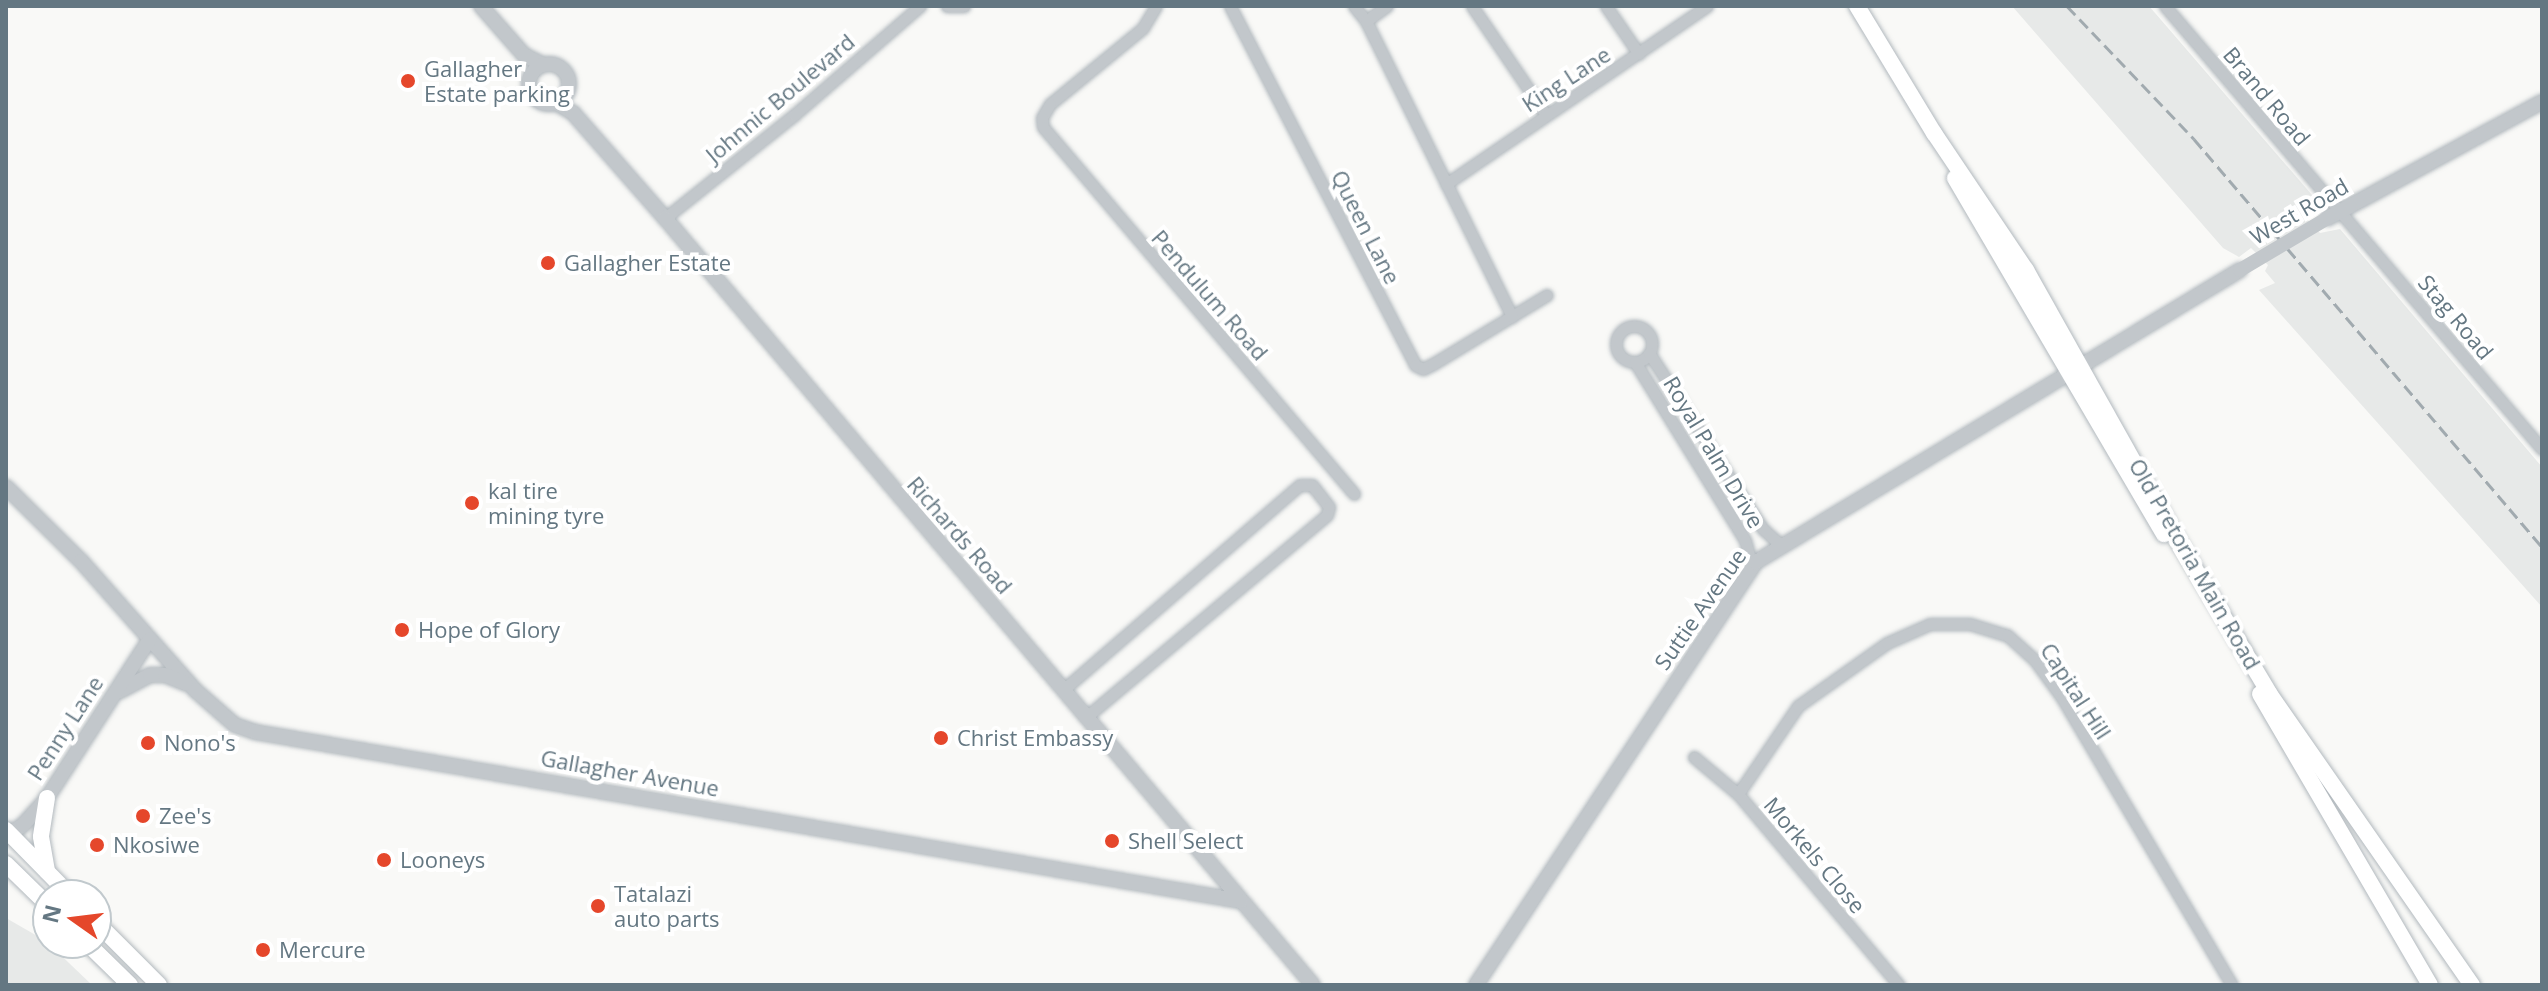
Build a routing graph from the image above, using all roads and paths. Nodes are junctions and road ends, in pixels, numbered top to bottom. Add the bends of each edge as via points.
1 (481, 6) edge
2 (920, 6) edge
3 (947, 6) edge
4 (964, 6) edge
5 (1230, 6) edge
6 (1354, 6) edge
7 (1387, 6) edge
8 (1472, 6) edge
9 (1606, 6) edge
10 (1707, 6) edge
11 (1857, 6) edge
12 (2165, 6) edge
13 (1156, 8) edge
14 (1366, 21) junction
15 (1639, 54) junction
16 (524, 55) junction
17 (544, 65) junction
18 (530, 77) junction
19 (561, 99) junction
20 (2542, 102) edge
21 (1546, 115) junction
22 (1446, 184) junction
23 (2334, 215) junction
24 (665, 218) junction
25 (1547, 295) dead end
26 (1512, 317) junction
27 (1649, 353) junction
28 (1635, 362) junction
29 (2076, 369) junction
30 (2542, 449) edge
31 (1722, 464) junction
32 (1705, 476) junction
33 (6, 487) edge
34 (1354, 494) dead end
35 (1781, 545) junction
36 (1752, 566) junction
37 (150, 639) junction
38 (195, 690) junction
39 (1063, 690) junction
40 (112, 697) junction
41 (1086, 717) junction
42 (1694, 757) dead end
43 (1738, 794) junction
44 (47, 798) junction
45 (7, 834) edge
46 (6, 864) edge
47 (47, 872) junction
48 (54, 879) edge
49 (32, 889) edge
50 (1241, 901) junction
51 (112, 938) edge
52 (103, 959) edge
53 (130, 985) edge
54 (159, 985) edge
55 (1313, 985) edge
56 (1476, 985) edge
57 (1899, 985) edge
58 (2232, 985) edge
59 (2430, 985) edge
60 (2472, 985) edge

1 - 16 street
2 - 24 street, Johnnic Boulevard
3 - 4 street
5 - 26 street, Queen Lane via 1415,365 1426,368
6 - 14 street
7 - 14 street
8 - 21 street
9 - 15 street
10 - 15 street, King Lane
11 - 29 main road, Old Pretoria Main Road via 1934,133 2004,233
12 - 23 street, Brand Road
13 - 34 street, Pendulum Road via 1143,28 1050,104 1042,118 1049,138
14 - 22 street
15 - 21 street, King Lane
16 - 17 street
16 - 18 street
17 - 18 street
17 - 19 street via 557,65 567,74
18 - 19 street via 537,101
19 - 24 street, Richards Road
20 - 23 street, West Road
21 - 22 street, King Lane
22 - 26 street
23 - 29 street, West Road, bridge
23 - 30 street, Stag Road
24 - 39 street, Richards Road
25 - 26 street
27 - 28 street
27 - 28 street via 1651,340 1644,329 1623,330 1617,351
27 - 31 street, Royal Palm Drive
28 - 32 street, Royal Palm Drive
29 - 35 street, Suttie Avenue
29 - 59 main road, Old Pretoria Main Road
29 - 60 main road, Old Pretoria Main Road via 2261,681
31 - 32 street
31 - 35 street, Royal Palm Drive via 1765,533
32 - 36 street, Royal Palm Drive via 1745,540
33 - 37 street, Gallagher Avenue
35 - 36 street, Suttie Avenue
36 - 56 street, Suttie Avenue
37 - 38 street, Gallagher Avenue
37 - 40 street, Penny Lane
38 - 40 street via 165,675 150,675
38 - 50 street, Gallagher Avenue via 235,725 272,737
39 - 41 street, Richards Road
39 - 41 street via 1300,485 1312,485 1329,507 1327,515
40 - 44 street, Penny Lane
41 - 50 street, Richards Road
42 - 43 street, Morkels Close
43 - 57 street, Morkels Close
43 - 58 street, Capital Hill via 1798,706 1887,643 1930,624 1970,624 2007,635 2034,659 2061,696
44 - 45 street, Penny Lane via 32,817
44 - 47 main road via 41,837
45 - 47 main road
46 - 49 main road
47 - 48 main road
50 - 55 street, Richards Road
51 - 54 main road
52 - 53 main road

